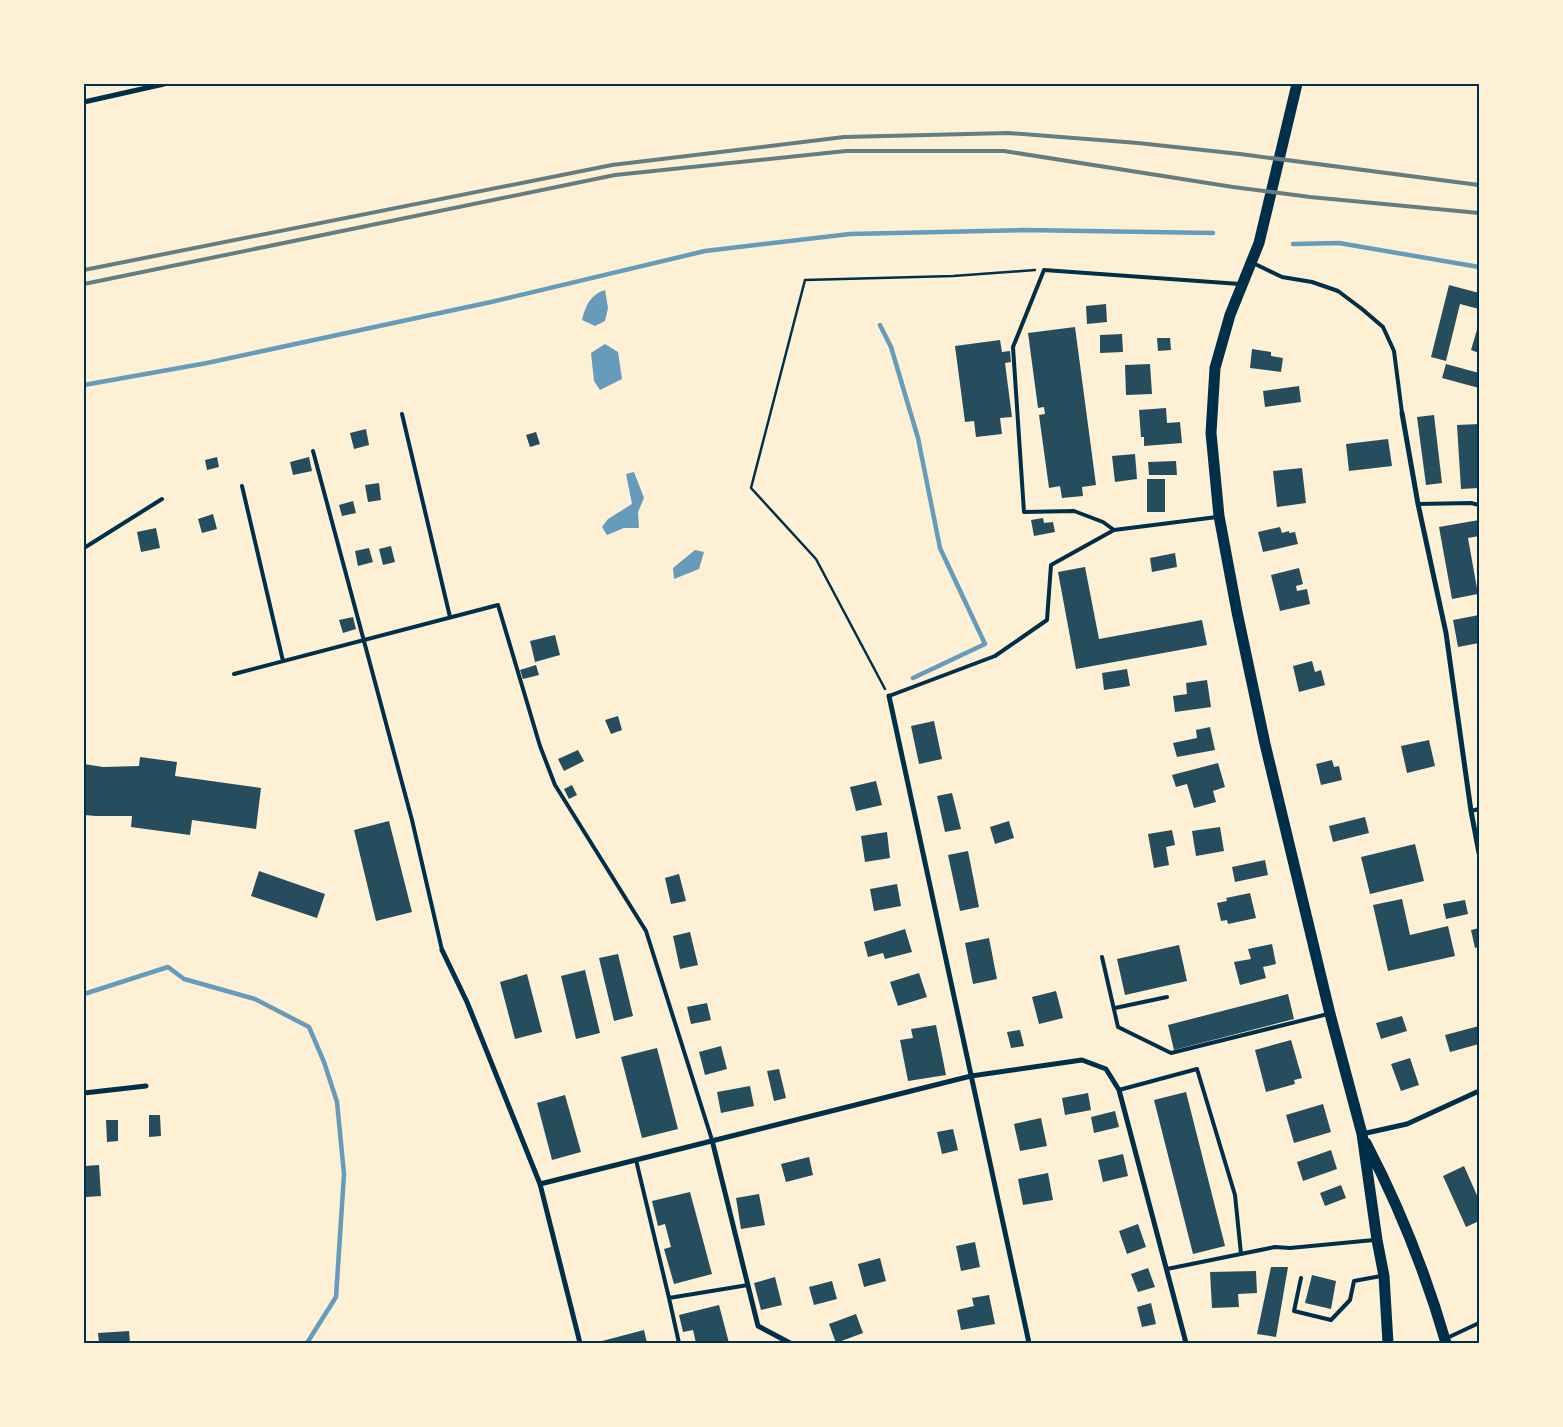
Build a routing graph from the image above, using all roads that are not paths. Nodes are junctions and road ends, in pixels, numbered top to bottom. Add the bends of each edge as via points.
1 (164, 84) edge
2 (1298, 84) edge
3 (84, 102) edge
4 (1251, 262) junction
5 (1242, 284) junction
6 (1402, 413) joint
7 (402, 414) dead end
8 (313, 451) dead end
9 (242, 486) dead end
10 (162, 500) dead end
11 (1418, 504) junction
12 (1479, 506) edge
13 (1219, 516) junction
14 (1114, 530) junction
15 (84, 548) edge
16 (450, 617) junction
17 (364, 640) junction
18 (283, 661) junction
19 (234, 674) dead end
20 (889, 696) joint
21 (1479, 810) edge
22 (1471, 811) junction
23 (1479, 854) edge
24 (442, 950) joint
25 (1102, 957) dead end
26 (1167, 997) dead end
27 (1114, 1008) junction
28 (1330, 1014) junction
29 (971, 1076) junction
30 (146, 1086) dead end
31 (1119, 1090) junction
32 (1479, 1091) edge
33 (84, 1093) edge
34 (1362, 1134) junction
35 (712, 1140) junction
36 (636, 1160) junction
37 (540, 1184) junction
38 (1376, 1240) junction
39 (1241, 1254) junction
40 (1167, 1269) junction
41 (1384, 1276) junction
42 (1301, 1278) dead end
43 (748, 1285) junction
44 (670, 1298) junction
45 (1479, 1323) edge
46 (1446, 1341) edge
47 (580, 1343) edge
48 (679, 1343) edge
49 (790, 1343) edge
50 (1029, 1343) edge
51 (1186, 1343) edge
52 (1388, 1343) edge

1 - 3 street
2 - 4 main road via 1259,243
4 - 5 main road
4 - 6 lane via 1282,277 1338,291 1383,327 1394,351
5 - 13 main road via 1215,368 1212,433
5 - 14 lane via 1044,270 1013,347 1024,512 1074,511 1103,522
6 - 11 street
7 - 16 lane
8 - 17 lane
9 - 18 lane
10 - 15 lane
11 - 12 lane via 1471,503
11 - 22 street via 1446,633
13 - 14 lane
13 - 28 main road via 1265,744
14 - 20 lane via 1051,565 1046,620 995,656
16 - 17 lane
16 - 35 lane via 498,605 540,746 555,785 646,931
17 - 18 lane
17 - 24 lane via 412,820
18 - 19 lane
20 - 29 street
21 - 22 lane
22 - 23 street
24 - 37 street via 467,1002
25 - 27 lane
26 - 27 lane
27 - 28 lane via 1118,1027 1171,1053
28 - 34 main road
29 - 31 street via 1082,1060 1106,1069
29 - 35 street
29 - 50 street
30 - 33 street
31 - 39 lane via 1198,1069 1235,1195
31 - 40 street
32 - 34 street via 1406,1124
34 - 38 main road
34 - 46 main road via 1396,1206
35 - 36 street
35 - 43 street
36 - 37 street
36 - 44 lane
37 - 47 street
38 - 39 lane via 1275,1247
38 - 41 main road
39 - 40 lane
40 - 51 street
41 - 42 lane via 1354,1281 1350,1300 1331,1320 1294,1311
41 - 52 main road
43 - 44 lane
43 - 49 street via 758,1326
44 - 48 lane
45 - 46 lane

